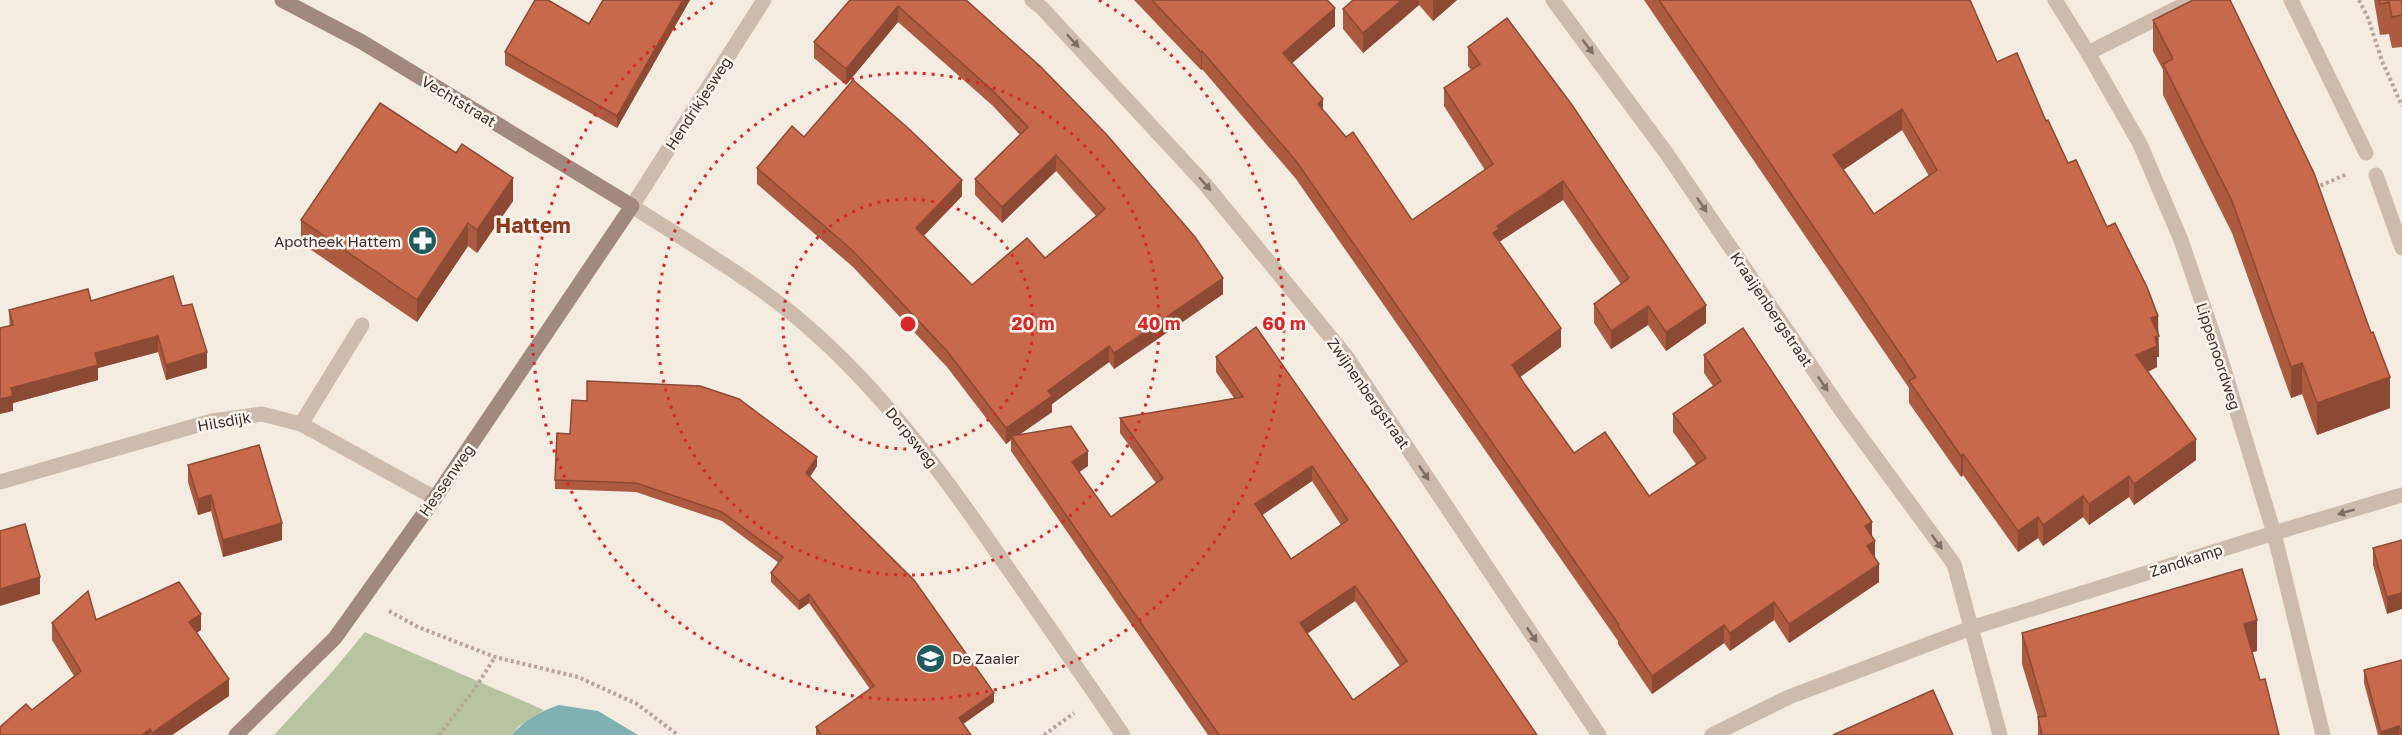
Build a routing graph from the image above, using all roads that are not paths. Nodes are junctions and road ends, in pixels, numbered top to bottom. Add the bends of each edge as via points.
1 (282, 0) edge
2 (764, 0) edge
3 (1032, 0) edge
4 (1553, 0) edge
5 (2055, 0) edge
6 (2193, 0) edge
7 (2291, 0) edge
8 (2088, 53) junction
9 (2366, 153) dead end
10 (2376, 175) dead end
11 (632, 206) junction
12 (2402, 248) edge
13 (362, 325) dead end
14 (300, 424) junction
15 (0, 482) edge
16 (2402, 495) edge
17 (435, 498) junction
18 (2274, 533) junction
19 (1971, 628) junction
20 (236, 735) edge
21 (1123, 735) edge
22 (1599, 735) edge
23 (1712, 735) edge
24 (2000, 735) edge
25 (2323, 735) edge

1 - 11 main road, Vechtstraat via 362,42
2 - 11 street, Hendrikjesweg
3 -> 22 street, Zwijnenbergstraat via 1205,184 1346,356
4 -> 19 street, Kraaijenbergstraat via 1667,154 1841,410 1953,564
5 - 8 street, Lippenoordweg
6 - 8 street
7 - 9 street
8 - 18 street, Lippenoordweg via 2140,144 2181,240
10 - 12 street
11 - 17 main road, Hessenweg
11 - 21 street, Dorpsweg via 765,292 818,335 864,380 968,508
13 - 14 street
14 - 15 street, Hilsdijk via 262,414 212,421
14 - 17 street, Hilsdijk
16 -> 18 street, Zandkamp
17 - 20 main road, Hessenweg via 335,638
18 - 19 street, Zandkamp
18 - 25 street, Lippenoordweg
19 - 23 street, Zandkamp via 1789,697
19 - 24 street

